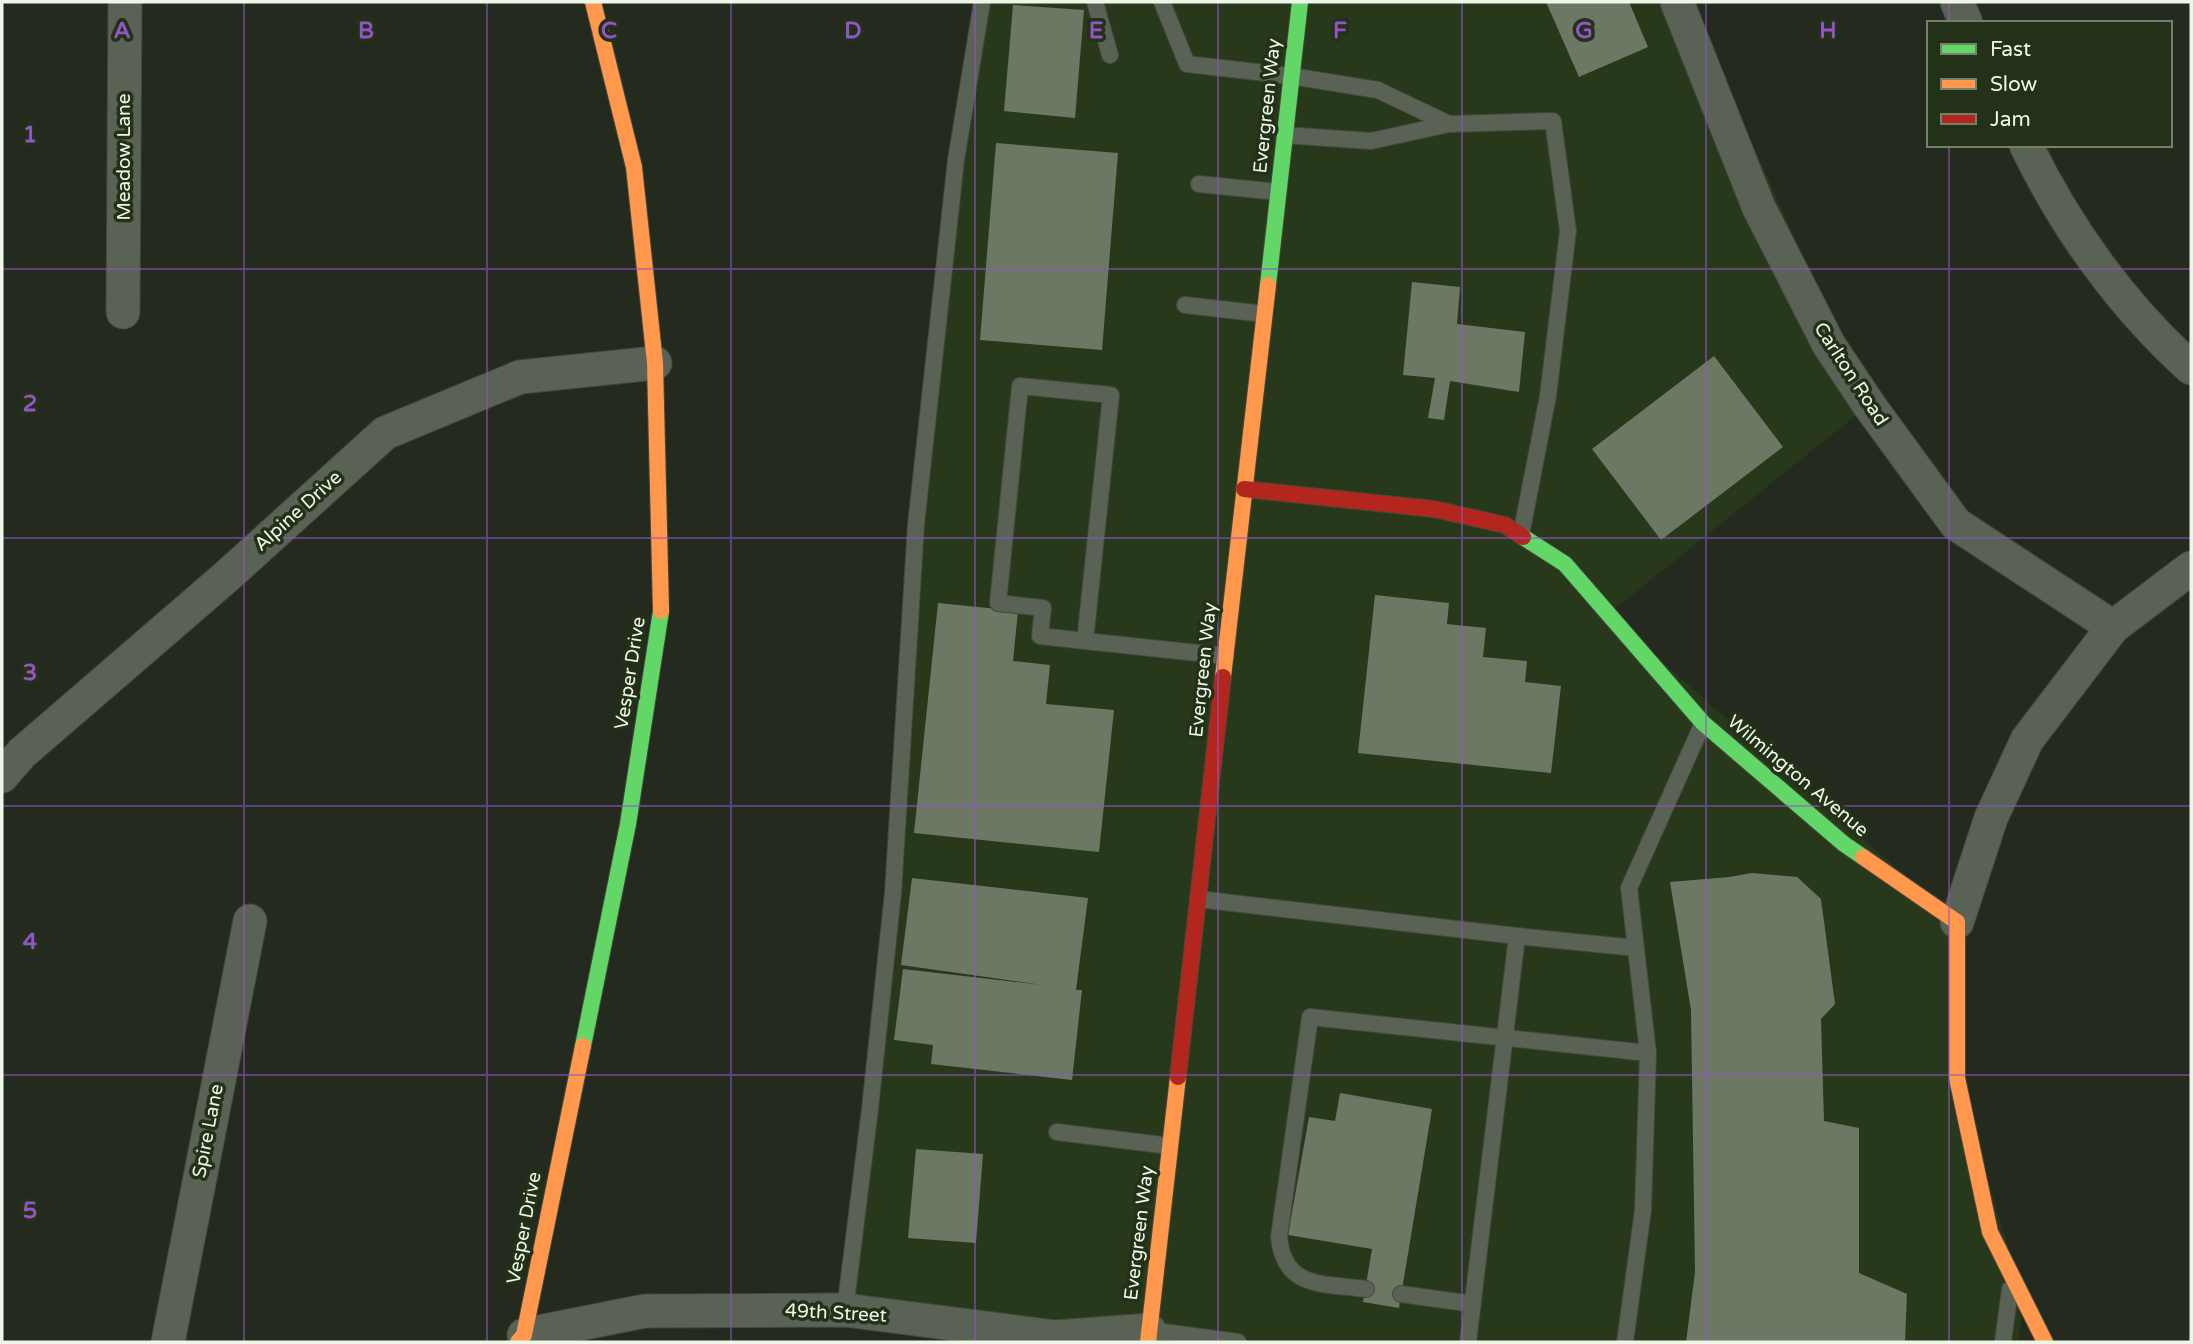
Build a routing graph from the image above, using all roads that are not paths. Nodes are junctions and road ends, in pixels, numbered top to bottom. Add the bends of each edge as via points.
1 (125, 2) edge
2 (593, 2) edge
3 (982, 2) edge
4 (1095, 2) edge
5 (1162, 2) edge
6 (1300, 2) edge
7 (1677, 2) edge
8 (1957, 2) edge
9 (1965, 21) edge
10 (1110, 55) dead end
11 (1291, 76) junction
12 (1449, 124) junction
13 (1284, 135) junction
14 (2027, 147) edge
15 (1199, 184) dead end
16 (1278, 191) junction
17 (1185, 304) dead end
18 (123, 312) dead end
19 (1265, 314) junction
20 (655, 363) junction
21 (2191, 368) edge
22 (1244, 489) junction
23 (1521, 535) junction
24 (2191, 568) edge
25 (2113, 627) junction
26 (1085, 642) junction
27 (1226, 656) junction
28 (1703, 723) junction
29 (2, 776) edge
30 (1198, 899) junction
31 (250, 921) dead end
32 (1957, 922) junction
33 (1517, 936) junction
34 (1636, 948) junction
35 (1504, 1038) junction
36 (1647, 1053) junction
37 (1057, 1132) dead end
38 (1170, 1146) junction
39 (2011, 1275) junction
40 (1366, 1289) dead end
41 (1401, 1294) dead end
42 (1473, 1304) junction
43 (845, 1310) junction
44 (1148, 1336) edge
45 (522, 1340) edge
46 (168, 1342) edge
47 (1238, 1342) edge
48 (1468, 1342) edge
49 (1625, 1342) edge
50 (2003, 1342) edge
51 (2045, 1342) edge

1 - 18 street, Meadow Lane
2 - 20 street, Vesper Drive via 634,167
3 - 43 lane via 956,160 917,511 892,893
4 - 10 lane
5 - 11 lane via 1187,64
6 - 11 street, Evergreen Way
7 - 25 street, Carlton Road via 1759,208 1829,345 1885,428 1956,524
8 - 9 street
11 - 12 lane via 1378,90
11 - 13 street, Evergreen Way
12 - 13 lane via 1371,141
12 - 23 lane via 1553,121 1568,231 1548,396
13 - 16 street, Evergreen Way
14 - 21 street via 2089,254 2164,344
15 - 16 lane
16 - 19 street, Evergreen Way
17 - 19 lane
19 - 22 street, Evergreen Way
20 - 29 street, Alpine Drive via 520,377 385,433 22,753
20 - 45 street, Vesper Drive via 662,604 628,824
22 - 23 street, Wilmington Avenue via 1434,509 1505,524
22 - 27 street, Evergreen Way
23 - 28 street, Wilmington Avenue via 1565,564
24 - 25 street
25 - 32 street via 2026,740 1991,818
26 - 26 lane via 1111,395 1020,386 998,603 1043,608 1040,636
26 - 27 lane
27 - 30 street, Evergreen Way
28 - 32 street, Wilmington Avenue via 1844,844
28 - 34 lane via 1629,888
30 - 33 lane
30 - 38 street, Evergreen Way
31 - 46 street, Spire Lane
32 - 39 street via 1957,1078 1990,1232
33 - 34 lane
33 - 35 lane
34 - 36 lane
35 - 36 lane
35 - 40 lane via 1310,1017 1280,1251 1304,1280
35 - 42 lane
36 - 49 lane via 1643,1210
37 - 38 lane
38 - 44 street, Evergreen Way
39 - 50 lane
39 - 51 street
41 - 42 lane
42 - 48 lane
43 - 44 street, 49th Street via 920,1325 1055,1337
43 - 45 street, 49th Street via 645,1311
44 - 47 lane

